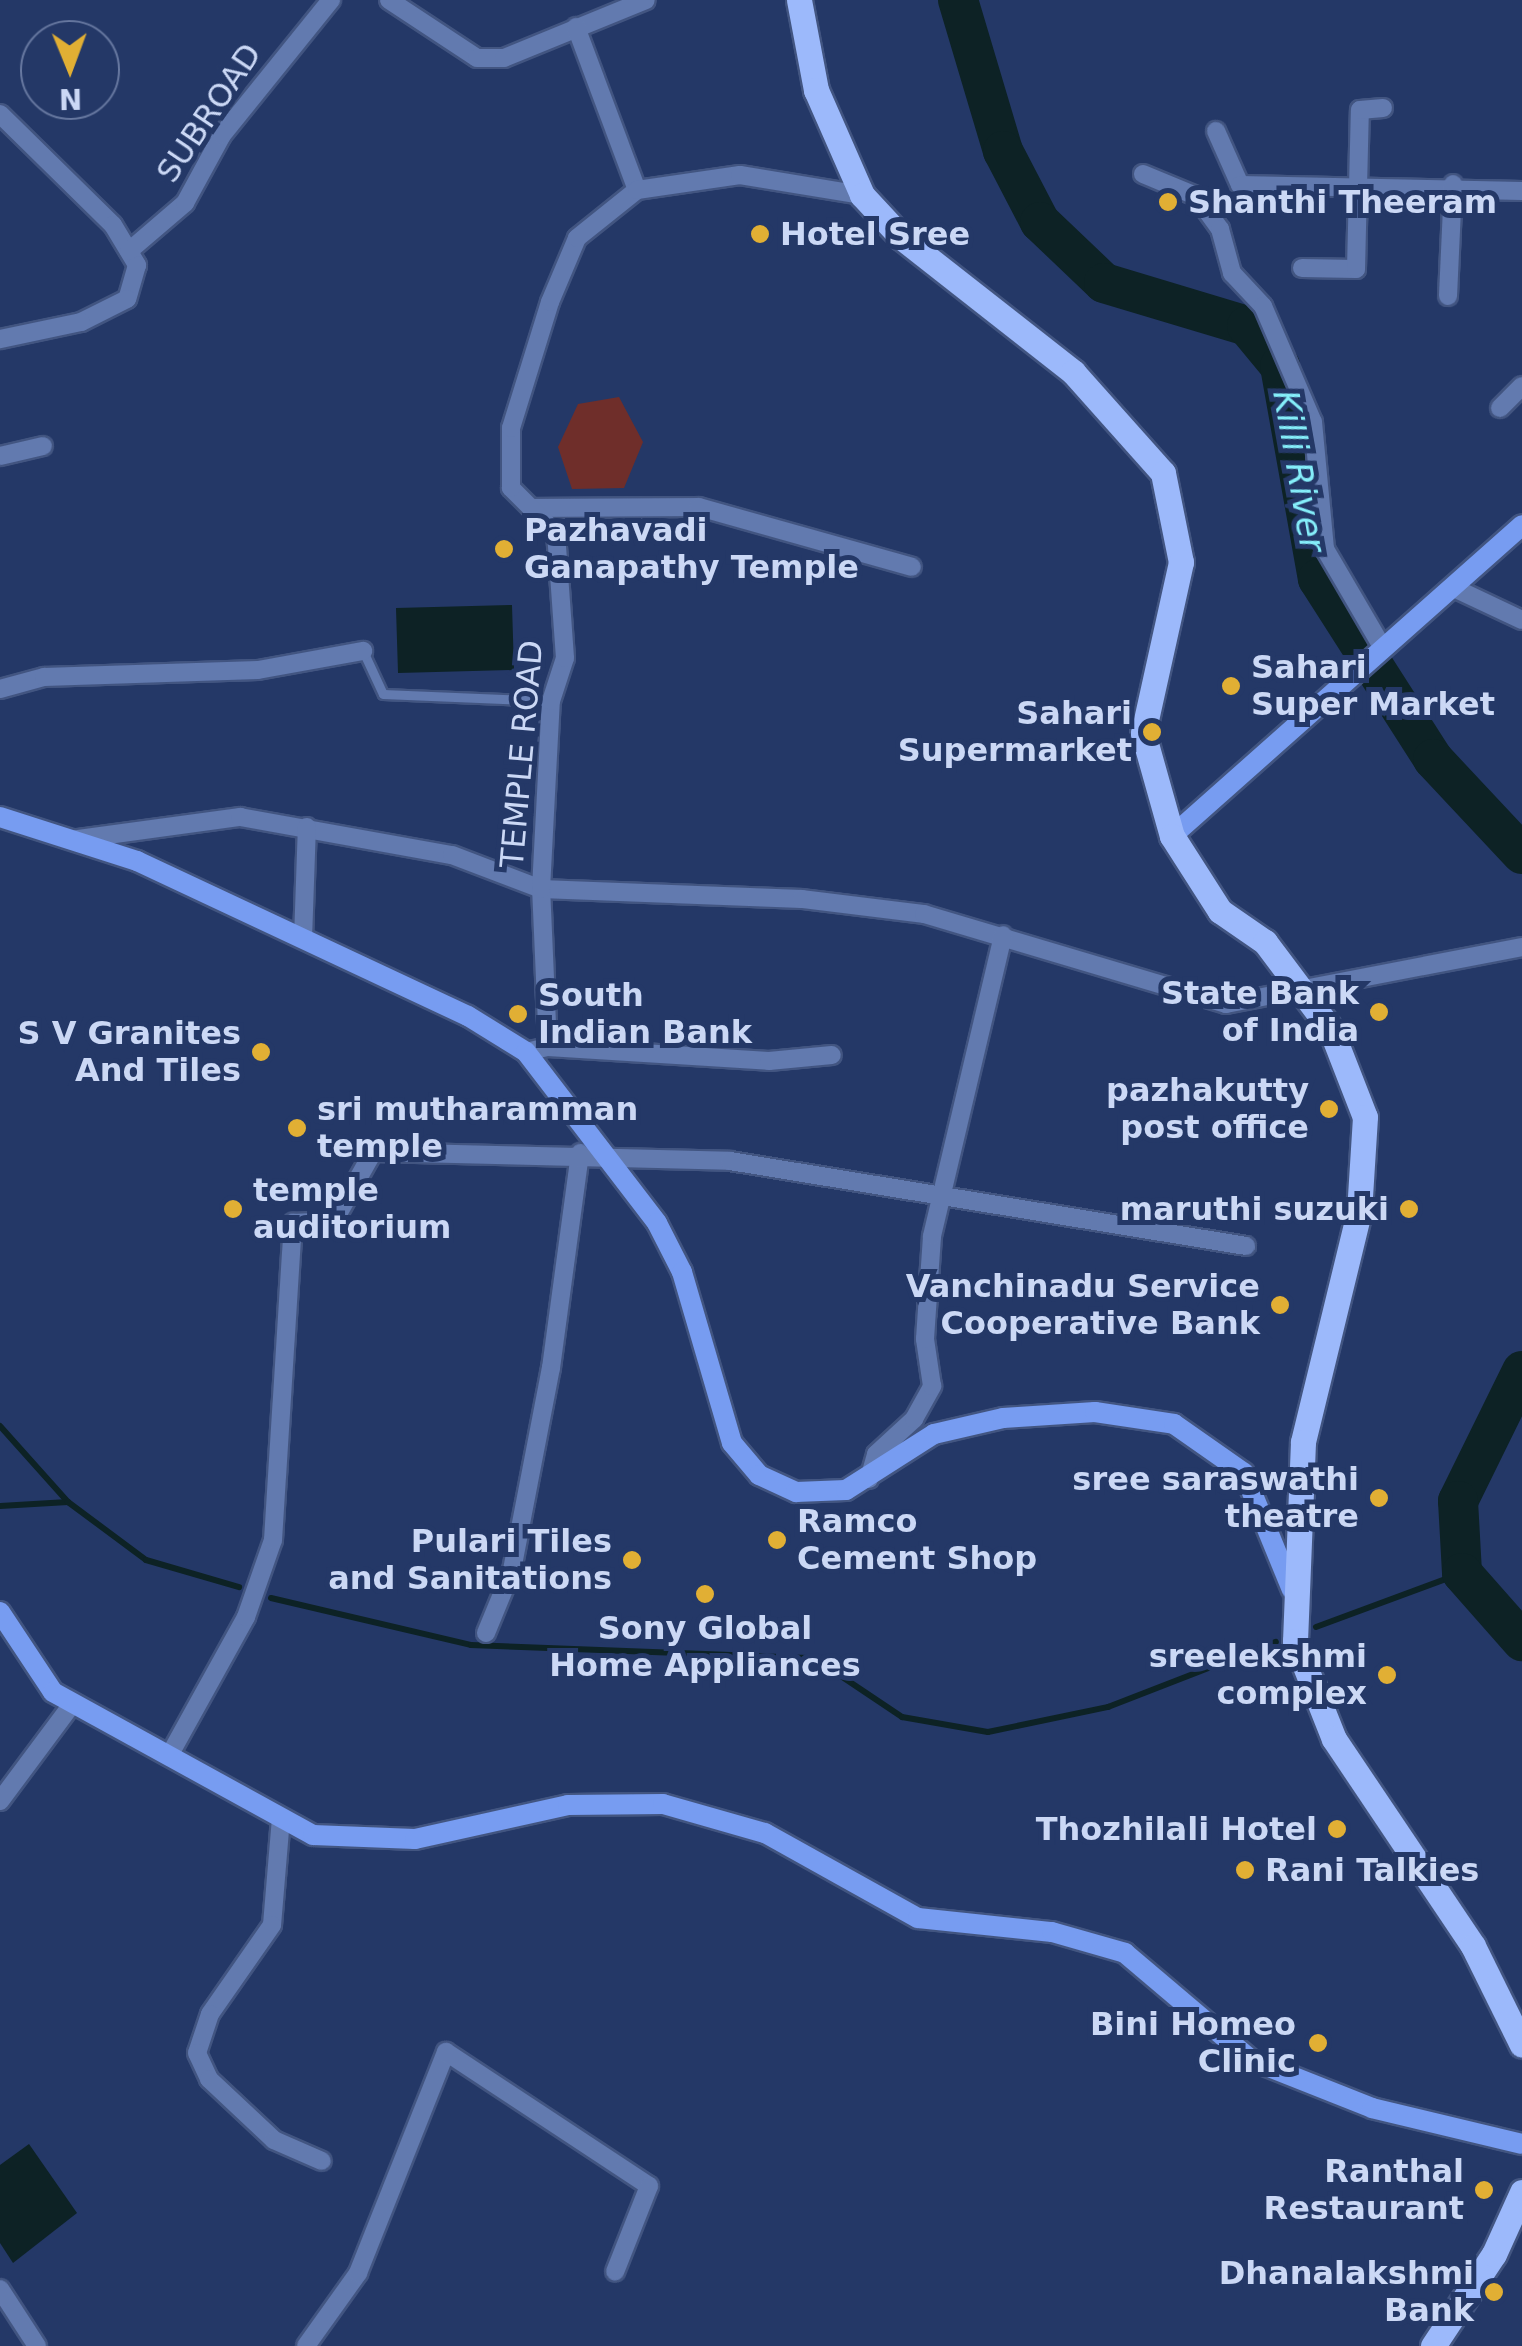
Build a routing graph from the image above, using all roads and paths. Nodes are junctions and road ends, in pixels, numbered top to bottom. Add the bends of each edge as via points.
1 (331, 0) edge
2 (389, 0) edge
3 (646, 0) edge
4 (799, 0) edge
5 (576, 28) junction
6 (1383, 108) dead end
7 (0, 114) edge
8 (1216, 132) dead end
9 (1143, 174) dead end
10 (1356, 183) junction
11 (1453, 184) junction
12 (637, 190) junction
13 (1522, 190) edge
14 (862, 194) junction
15 (136, 248) junction
16 (1302, 268) dead end
17 (150, 274) dead end
18 (1448, 296) dead end
19 (0, 338) edge
20 (1522, 386) edge
21 (1500, 408) dead end
22 (43, 446) dead end
23 (0, 456) edge
24 (531, 508) junction
25 (1522, 525) edge
26 (912, 568) dead end
27 (1452, 587) junction
28 (1522, 620) edge
29 (1381, 645) junction
30 (363, 651) joint
31 (0, 689) edge
32 (551, 701) junction
33 (0, 817) edge
34 (307, 827) junction
35 (1172, 836) junction
36 (70, 840) junction
37 (541, 889) junction
38 (1002, 935) junction
39 (303, 939) junction
40 (1518, 947) edge
41 (1301, 989) junction
42 (548, 1048) junction
43 (526, 1052) junction
44 (832, 1055) dead end
45 (580, 1152) junction
46 (603, 1153) junction
47 (942, 1196) junction
48 (1246, 1246) dead end
49 (868, 1479) junction
50 (1292, 1590) junction
51 (0, 1612) edge
52 (486, 1633) dead end
53 (72, 1703) junction
54 (169, 1756) junction
55 (0, 1800) edge
56 (281, 1818) junction
57 (1522, 2045) edge
58 (1522, 2144) edge
59 (322, 2161) dead end
60 (1522, 2192) edge
61 (615, 2272) dead end
62 (0, 2290) edge
63 (36, 2346) edge
64 (306, 2346) edge
65 (1433, 2346) edge

1 - 15 street, SUBROAD via 222,135 206,176
2 - 5 street via 477,58 504,58
3 - 5 street
4 - 14 main road via 816,90
5 - 12 street
6 - 10 street via 1360,110
7 - 15 street
8 - 10 street via 1240,185
9 - 29 street via 1196,196 1220,229 1232,273 1264,306 1313,422 1326,548
10 - 11 street
10 - 16 street via 1356,269
11 - 13 street
11 - 18 street
12 - 14 street via 740,175
12 - 24 street, TEMPLE ROAD via 577,238 550,302 511,428 512,488
14 - 35 main road via 901,237 1073,372 1163,473 1182,562 1143,733
15 - 17 street
15 - 19 street via 127,298 81,322
20 - 21 street
22 - 23 street
24 - 26 street via 699,507
24 - 32 street, TEMPLE ROAD via 556,532 565,658
25 - 27 main road
27 - 28 street
27 - 29 main road
29 - 35 main road
30 - 31 street via 258,670 44,677
30 - 32 lane via 383,694
32 - 37 street, TEMPLE ROAD
33 - 36 main road
34 - 36 street via 240,818
34 - 37 street via 452,855
34 - 39 street
35 - 41 main road via 1220,911 1265,942
36 - 39 main road
37 - 38 street via 802,899
37 - 42 street, TEMPLE ROAD
38 - 41 street via 1226,1004
38 - 47 street
39 - 43 main road
40 - 41 street
41 - 50 main road via 1350,1069 1366,1117 1366,1162 1315,1372
42 - 43 street
42 - 44 street via 769,1061
43 - 46 main road
45 - 46 street
45 - 52 street via 552,1368 512,1570
45 - 54 street via 374,1152 334,1221 292,1223 273,1540 246,1617
46 - 47 street via 730,1161
46 - 49 main road via 682,1272 732,1443 759,1475 796,1492
47 - 48 street
47 - 49 street via 927,1280 932,1386 914,1419 876,1454
49 - 50 main road via 934,1434 1003,1418 1095,1412 1174,1424 1244,1472
50 - 57 main road via 1295,1640 1334,1738 1473,1946
51 - 53 main road via 53,1692
53 - 54 main road
53 - 55 street
54 - 56 main road
56 - 58 main road via 313,1835 415,1839 568,1805 663,1804 765,1833 918,1918 1052,1932 1125,1952 1251,2060 1372,2108
56 - 59 street via 272,1925 258,1956 210,2014 197,2053 209,2079 274,2140
60 - 65 main road via 1494,2254
61 - 64 street via 649,2186 446,2052 358,2273
62 - 63 street

